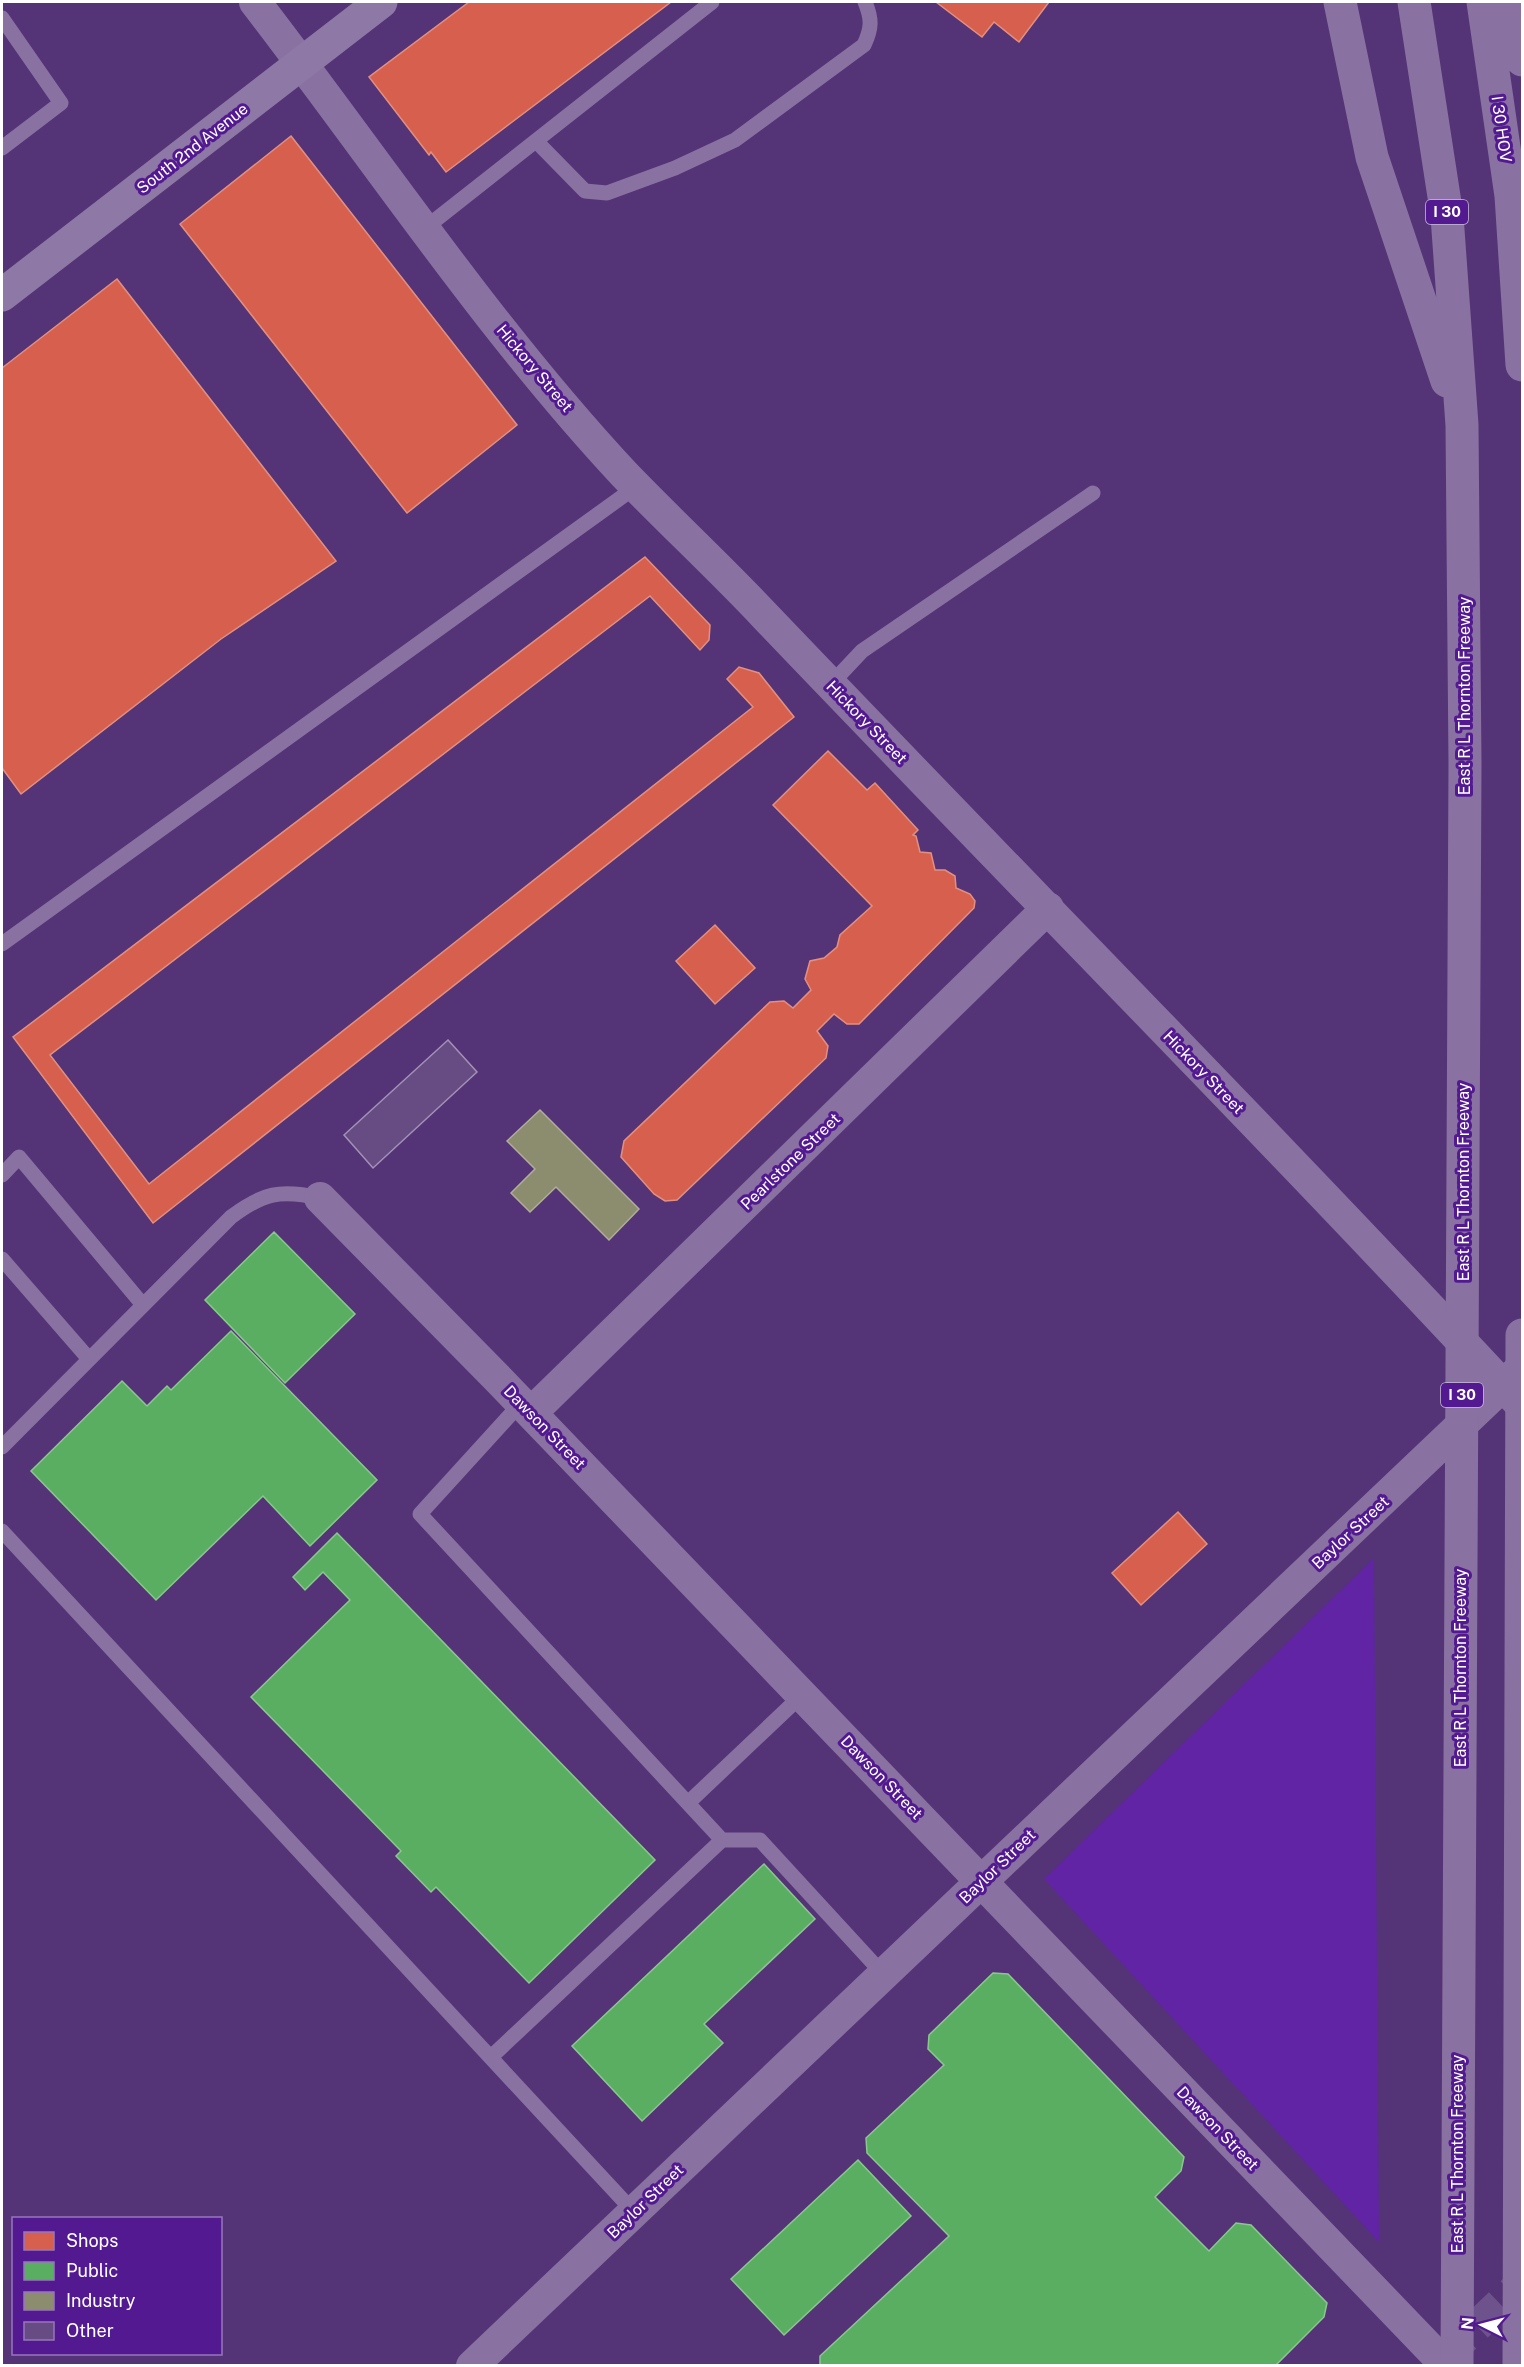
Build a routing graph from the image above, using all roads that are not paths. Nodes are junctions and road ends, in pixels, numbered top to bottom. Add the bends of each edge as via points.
1 (255, 2) edge
2 (381, 2) edge
3 (712, 2) edge
4 (866, 2) edge
5 (1340, 2) edge
6 (1414, 2) edge
7 (1483, 2) edge
8 (1513, 2) edge
9 (2, 18) edge
10 (1522, 60) edge
11 (302, 63) junction
12 (536, 141) junction
13 (2, 148) edge
14 (424, 229) junction
15 (2, 295) edge
16 (1522, 365) edge
17 (1462, 425) junction
18 (637, 486) junction
19 (1093, 493) dead end
20 (830, 685) junction
21 (1048, 909) junction
22 (2, 944) edge
23 (2, 1175) edge
24 (320, 1198) joint
25 (2, 1259) edge
26 (143, 1305) junction
27 (1522, 1335) edge
28 (89, 1359) junction
29 (1516, 1386) edge
30 (526, 1408) junction
31 (2, 1447) edge
32 (2, 1532) edge
33 (802, 1695) junction
34 (687, 1803) junction
35 (722, 1840) junction
36 (981, 1881) junction
37 (884, 1975) junction
38 (491, 2057) junction
39 (634, 2212) junction
40 (1449, 2363) edge
41 (472, 2366) edge
42 (1519, 2366) edge

1 - 11 street, Hickory Street
2 - 11 main road, South 2nd Avenue
3 - 12 lane
4 - 12 lane via 872,29 864,45 735,140 675,168 607,193 595,193 585,191
5 - 17 highway via 1372,157
6 - 17 highway, East R L Thornton Freeway / I 30 via 1447,216
7 - 16 highway, I 30 HOV via 1511,196
8 - 10 highway
9 - 13 lane via 61,103
11 - 14 street, Hickory Street
11 - 15 main road, South 2nd Avenue
12 - 14 lane
14 - 18 street, Hickory Street via 523,356
17 - 40 highway, East R L Thornton Freeway / I 30 via 1465,764
18 - 20 street, Hickory Street
18 - 22 lane
19 - 20 lane via 862,651
20 - 21 street, Hickory Street
21 - 29 street, Hickory Street
21 - 30 street, Pearlstone Street
23 - 26 lane via 19,1157
24 - 26 lane via 273,1194 250,1202
24 - 30 street, Dawson Street
25 - 28 lane
26 - 28 lane
27 - 42 highway
28 - 31 lane
29 - 36 street, Baylor Street
30 - 33 street, Dawson Street
30 - 34 lane via 420,1514
32 - 38 lane
33 - 34 lane
33 - 36 street, Dawson Street
34 - 35 lane
35 - 37 lane via 760,1840
35 - 38 lane
36 - 37 street, Baylor Street
36 - 40 street, Dawson Street
37 - 39 street, Baylor Street
38 - 39 lane
39 - 41 street, Baylor Street

